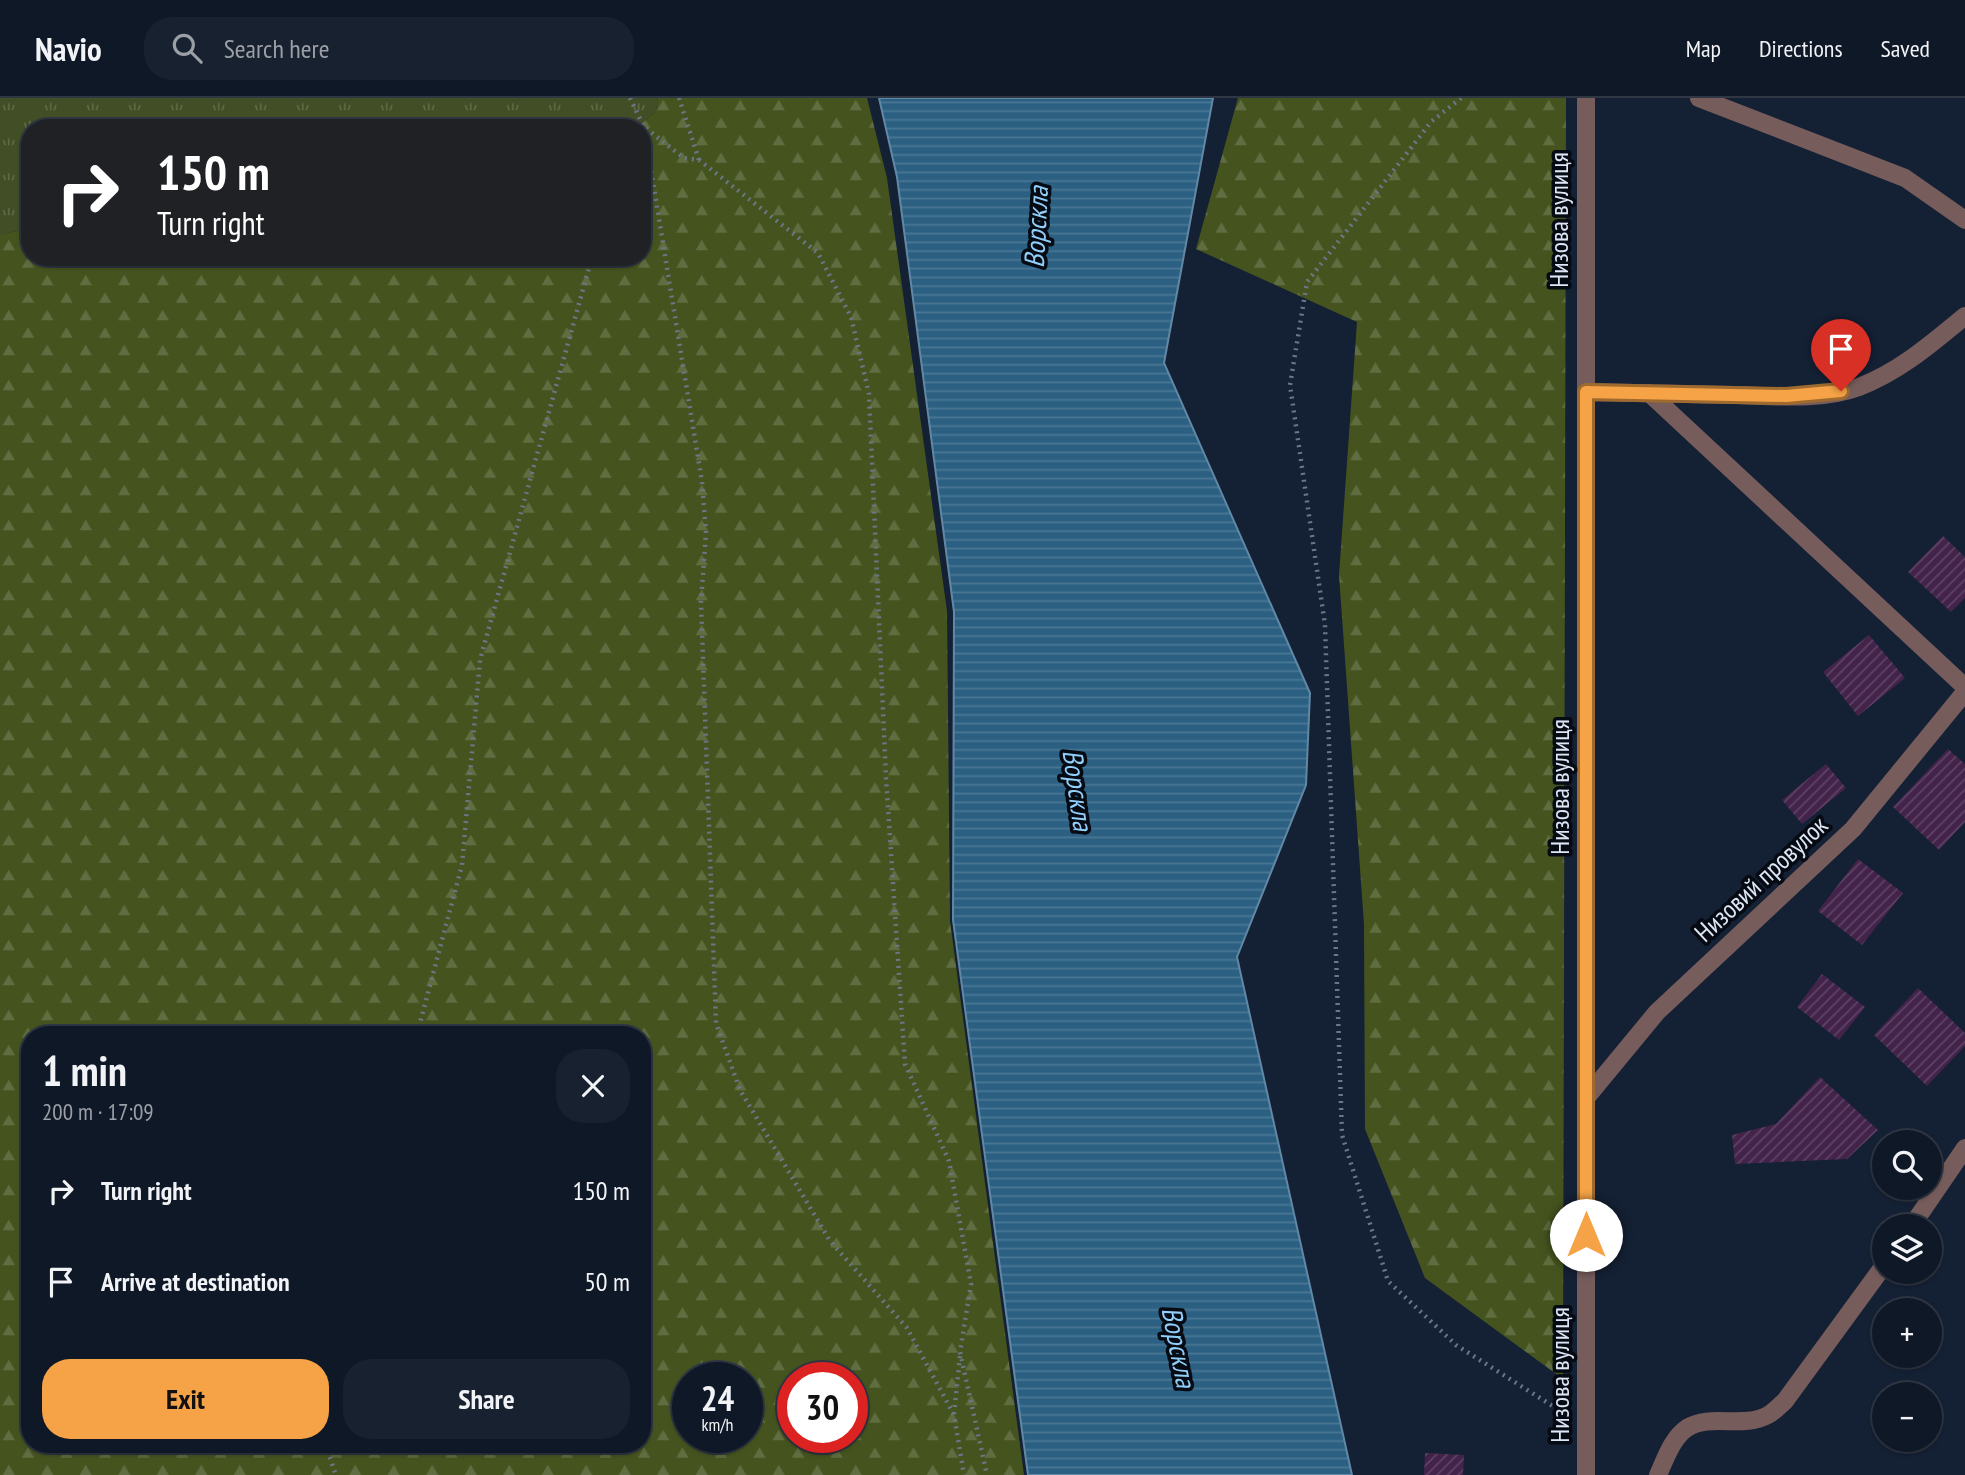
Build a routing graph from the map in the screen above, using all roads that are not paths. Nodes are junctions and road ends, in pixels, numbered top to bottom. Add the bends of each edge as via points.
1 (1586, 98) edge
2 (1699, 98) edge
3 (1965, 220) edge
4 (1965, 316) edge
5 (1586, 392) junction
6 (1650, 393) junction
7 (1965, 690) edge
8 (1586, 1098) junction
9 (1965, 1148) edge
10 (1920, 1214) edge
11 (1872, 1282) edge
12 (1586, 1475) edge
13 (1658, 1475) edge

1 - 5 street, Низова вулиця
2 - 3 street via 1905,178
4 - 6 street via 1915,358 1855,388 1786,396
5 - 6 street
5 - 8 street, Низова вулиця
6 - 7 street
7 - 8 street, Низовий провулок via 1853,829 1657,1013
8 - 12 street, Низова вулиця
9 - 10 street
11 - 13 street via 1785,1401 1766,1416 1705,1421 1685,1429 1672,1444

